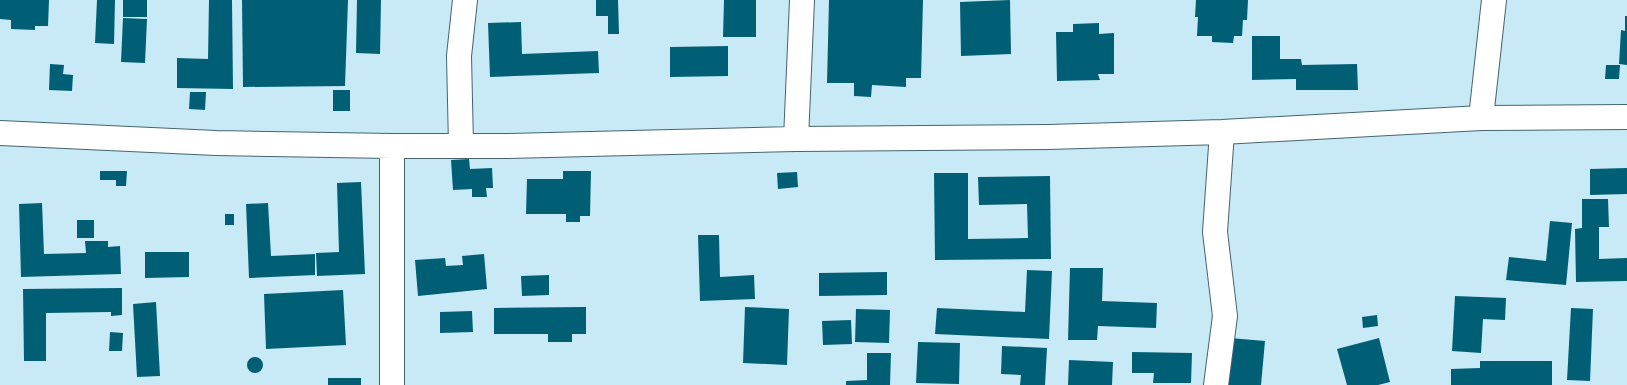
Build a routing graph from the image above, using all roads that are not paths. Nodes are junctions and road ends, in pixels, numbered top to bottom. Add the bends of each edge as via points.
1 (465, 0) edge
2 (802, 0) edge
3 (1494, 0) edge
4 (1627, 116) edge
5 (1481, 118) junction
6 (1222, 132) junction
7 (0, 133) edge
8 (796, 138) junction
9 (461, 145) junction
10 (392, 146) junction
11 (392, 385) edge
12 (1216, 385) edge

1 - 9 street via 460,56
2 - 8 street
3 - 5 street
4 - 5 street
5 - 6 street
6 - 8 street via 1048,137
6 - 12 street via 1215,232 1226,316
7 - 10 street
8 - 9 street
9 - 10 street
10 - 11 street

